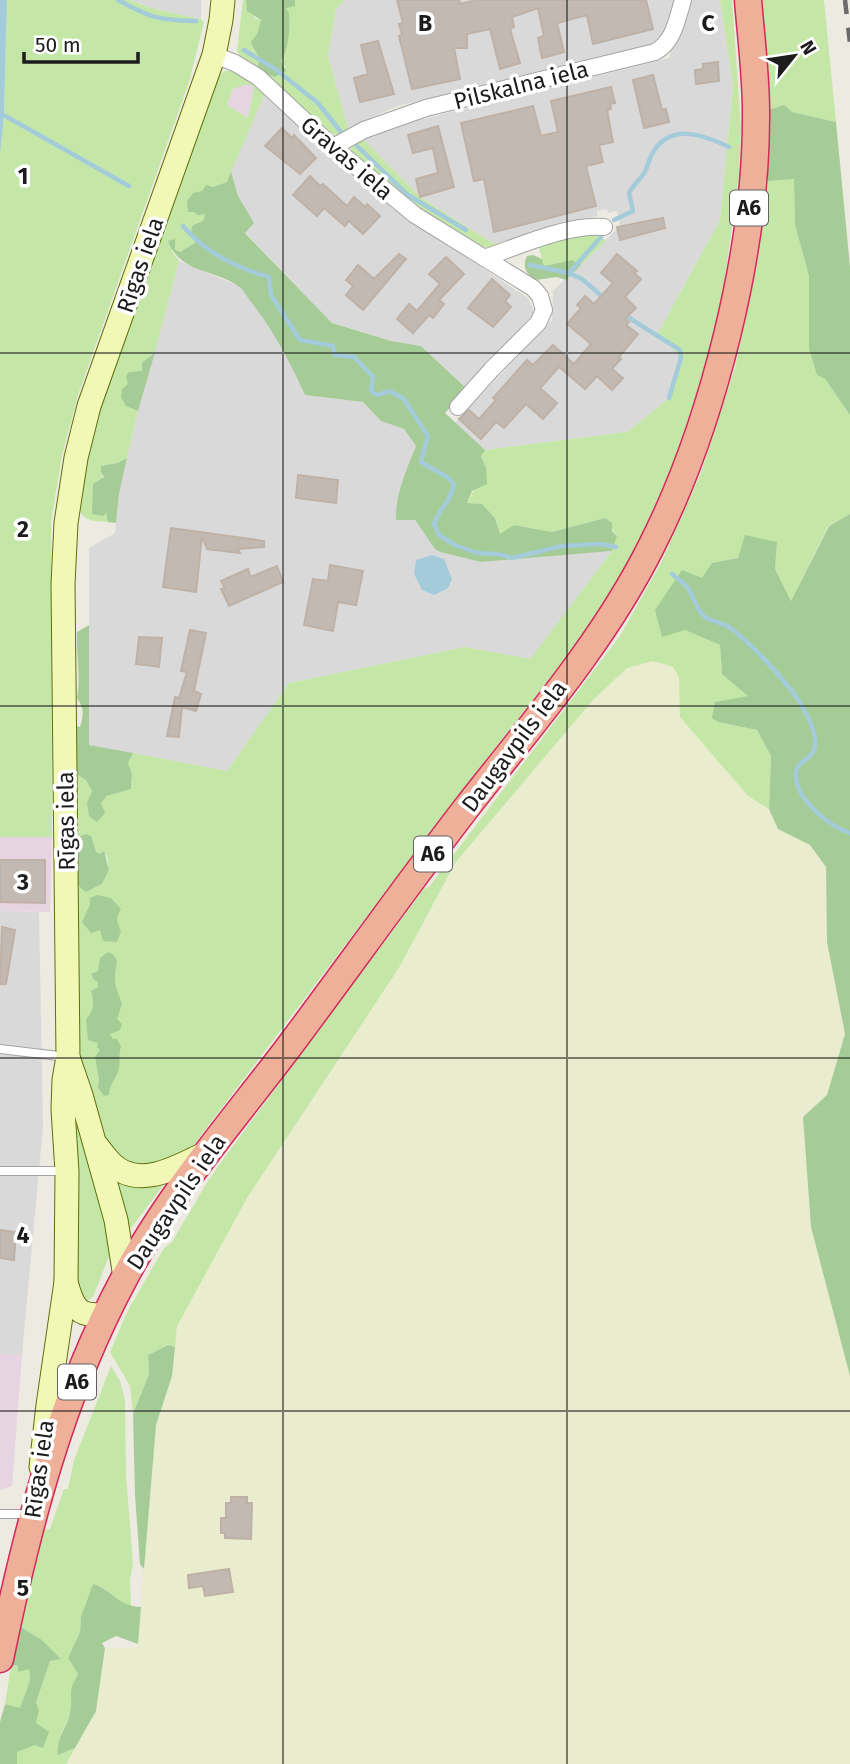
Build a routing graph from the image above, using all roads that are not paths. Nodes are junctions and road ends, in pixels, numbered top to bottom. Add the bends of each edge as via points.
1 (223, 0) edge
2 (683, 0) edge
3 (748, 0) edge
4 (214, 55) junction
5 (333, 147) junction
6 (604, 227) dead end
7 (484, 258) junction
8 (458, 407) dead end
9 (0, 1049) edge
10 (68, 1057) junction
11 (94, 1143) junction
12 (208, 1152) junction
13 (0, 1171) edge
14 (67, 1171) junction
15 (125, 1277) junction
16 (66, 1282) junction
17 (106, 1314) junction
18 (37, 1503) junction
19 (0, 1514) edge
20 (0, 1659) edge

1 - 4 main road, Rīgas iela
2 - 5 street, Pilskalna iela via 671,38 655,52 426,108 364,130
3 - 12 highway, Daugavpils iela / A6 via 756,112 746,242 700,427 650,549 589,648
4 - 5 street, Gravas iela via 258,77
4 - 10 main road, Rīgas iela via 89,406 66,523
5 - 7 street, Gravas iela via 415,215
6 - 7 street via 569,231
7 - 8 street, Gravas iela via 533,288 544,310 531,332
9 - 10 lane
10 - 11 main road
10 - 14 main road, Rīgas iela via 64,1080
11 - 12 main road via 113,1166 142,1176 163,1174
11 - 15 main road via 116,1220
12 - 15 highway, Daugavpils iela / A6
13 - 14 lane
14 - 16 main road, Rīgas iela
15 - 17 highway, Daugavpils iela / A6
16 - 17 main road via 78,1311 91,1316
16 - 18 main road, Rīgas iela
17 - 18 highway, Daugavpils iela / A6 via 76,1384
18 - 19 lane
18 - 20 highway, Rīgas iela / A6

